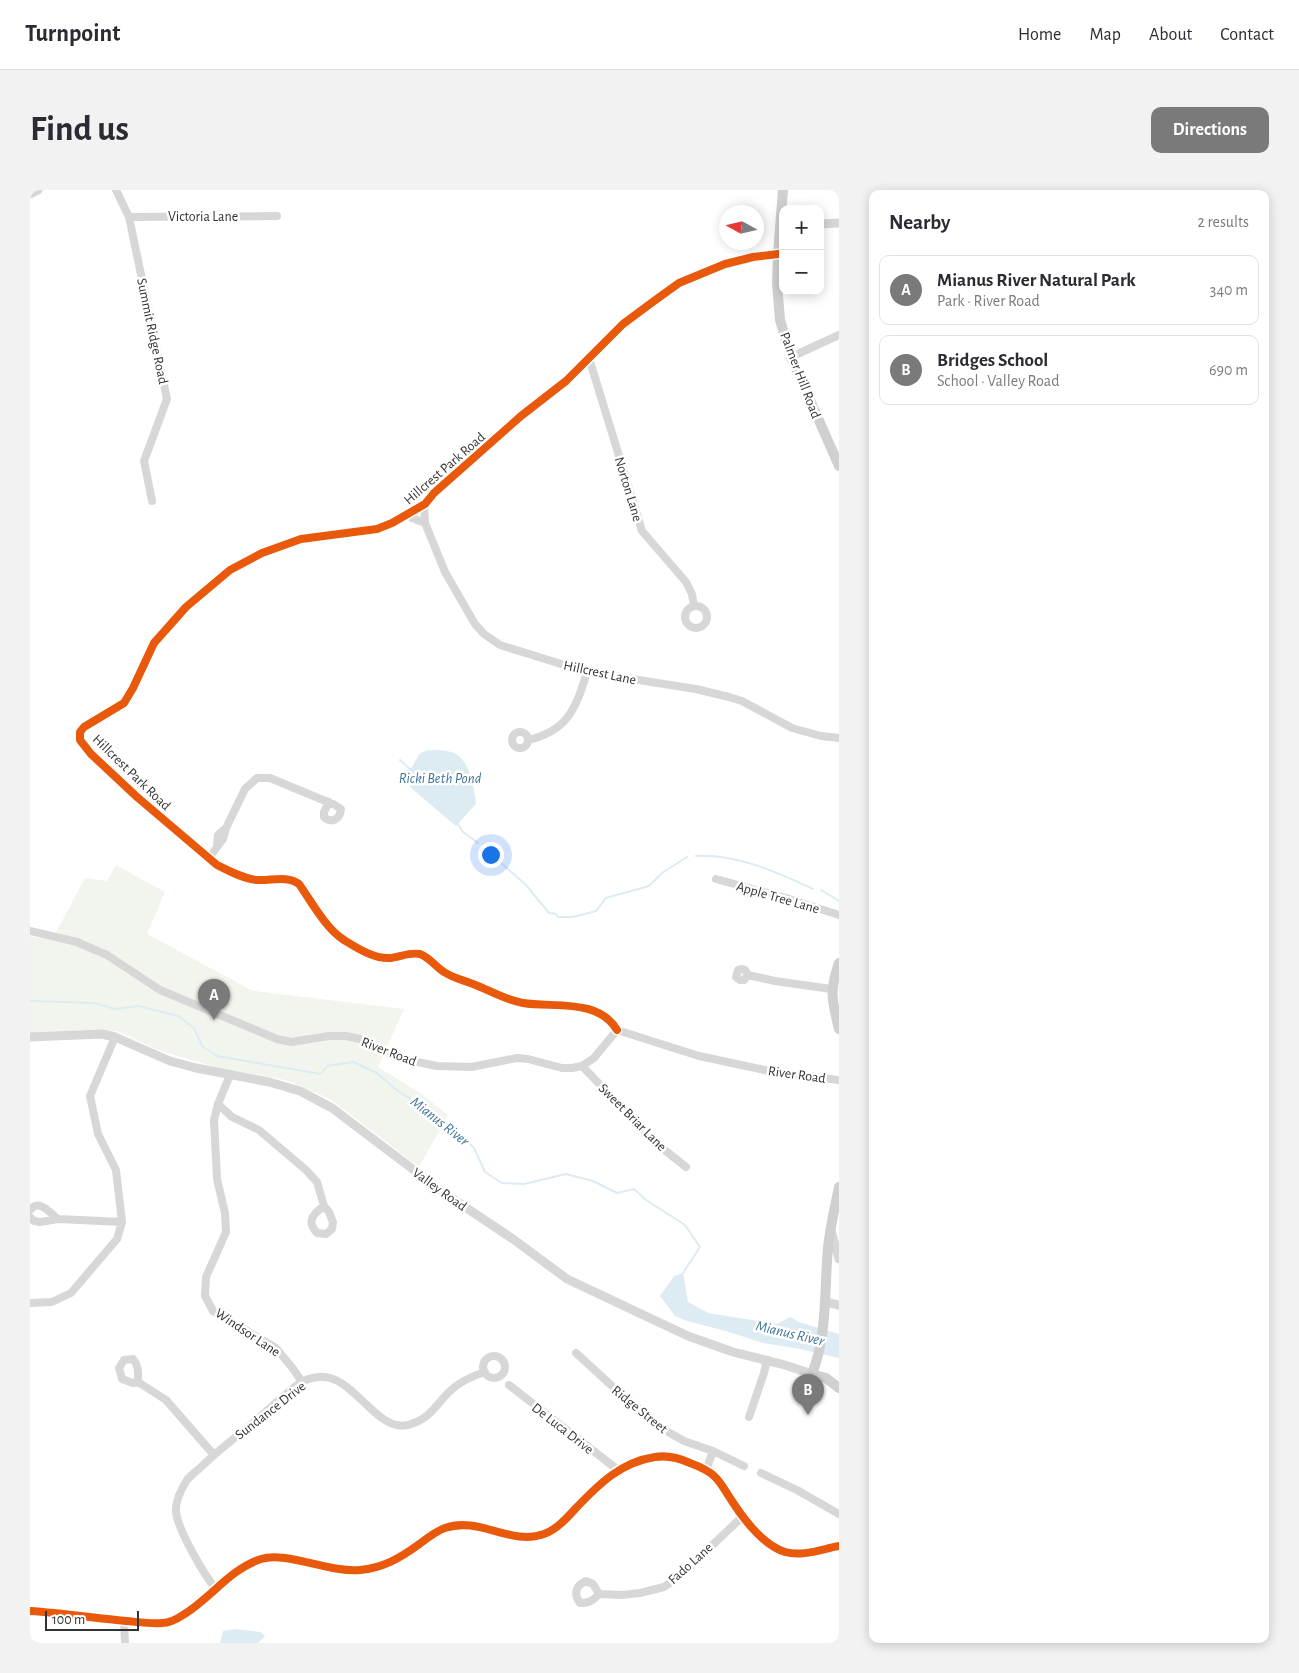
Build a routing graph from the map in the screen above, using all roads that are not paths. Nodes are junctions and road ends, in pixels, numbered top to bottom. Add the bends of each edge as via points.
1 (38, 190) edge
2 (116, 190) edge
3 (784, 190) edge
4 (30, 194) edge
5 (783, 205) edge
6 (277, 216) dead end
7 (129, 217) junction
8 (839, 223) edge
9 (824, 224) edge
10 (779, 244) edge
11 (778, 254) junction
12 (839, 335) edge
13 (791, 357) junction
14 (589, 358) junction
15 (839, 466) edge
16 (152, 501) dead end
17 (424, 504) junction
18 (408, 515) junction
19 (424, 523) junction
20 (694, 606) dead end
21 (586, 672) junction
22 (839, 738) edge
23 (528, 740) dead end
24 (330, 802) dead end
25 (209, 858) junction
26 (716, 879) dead end
27 (839, 915) edge
28 (30, 931) edge
29 (839, 963) edge
30 (748, 975) dead end
31 (832, 988) junction
32 (839, 1029) edge
33 (617, 1030) junction
34 (30, 1037) edge
35 (115, 1037) junction
36 (582, 1066) junction
37 (230, 1075) junction
38 (839, 1080) edge
39 (218, 1104) junction
40 (686, 1167) dead end
41 (839, 1187) edge
42 (324, 1206) dead end
43 (30, 1210) edge
44 (30, 1218) edge
45 (58, 1219) junction
46 (122, 1222) junction
47 (831, 1231) junction
48 (838, 1248) edge
49 (839, 1259) edge
50 (826, 1302) junction
51 (30, 1303) edge
52 (839, 1305) edge
53 (576, 1353) dead end
54 (767, 1360) junction
55 (485, 1372) dead end
56 (812, 1374) junction
57 (138, 1382) dead end
58 (302, 1382) junction
59 (509, 1385) dead end
60 (839, 1388) edge
61 (749, 1416) dead end
62 (713, 1451) junction
63 (214, 1455) junction
64 (744, 1466) dead end
65 (618, 1470) junction
66 (706, 1470) junction
67 (761, 1474) dead end
68 (839, 1514) edge
69 (743, 1516) junction
70 (839, 1546) edge
71 (216, 1589) junction
72 (599, 1594) dead end
73 (30, 1610) edge
74 (124, 1621) junction
75 (125, 1643) edge

1 - 4 street
2 - 7 street, Summit Ridge Road
3 - 5 main road, Palmer Hill Road
6 - 7 street, Victoria Lane
7 - 16 street, Summit Ridge Road via 167,399 144,462
8 - 9 street
10 - 11 main road, Palmer Hill Road
11 - 13 main road, Palmer Hill Road via 780,320
11 - 14 street, Hillcrest Park Road via 725,264 679,284 623,324
12 - 13 street
13 - 15 main road, Palmer Hill Road
14 - 17 street, Hillcrest Park Road
14 - 20 street, Norton Lane via 642,532 686,582
17 - 18 street, Hillcrest Park Road
17 - 19 street, Hillcrest Lane
18 - 19 street
18 - 25 street, Hillcrest Park Road via 377,529 301,539 262,553 230,570 186,607 154,643 124,703 80,732 80,740 91,754
19 - 21 street, Hillcrest Lane via 445,572 484,634 500,646
21 - 22 street, Hillcrest Lane via 726,696 792,728
21 - 23 street via 570,715 555,731
24 - 25 street via 270,778 257,778 245,788 224,839
25 - 33 street, Hillcrest Park Road via 228,871 248,878 292,879 335,934 374,956 422,955 445,973 509,999 587,1008 612,1021
26 - 27 street, Apple Tree Lane
28 - 36 street, River Road via 94,949 160,990 276,1039 291,1042 329,1036 360,1038 403,1058 437,1066 471,1067 517,1058 562,1068
29 - 31 main road
30 - 31 street via 774,982
31 - 32 main road
33 - 36 street via 594,1058
33 - 38 street, River Road via 733,1064
34 - 35 street, Valley Road via 102,1034
35 - 37 street, Valley Road via 170,1061
35 - 46 street via 90,1096 98,1134 116,1170
36 - 40 street, Sweet Briar Lane via 657,1144
37 - 39 street, Windsor Lane
37 - 54 street, Valley Road via 284,1085 332,1108 447,1195 567,1279 688,1336
39 - 42 street via 232,1117 259,1130 306,1170 317,1182
39 - 58 street, Windsor Lane via 214,1120 217,1179 226,1213 226,1232 206,1277 205,1296 214,1311 276,1348
41 - 47 main road
43 - 45 street via 38,1205
44 - 45 street via 40,1222
45 - 46 street
46 - 51 street via 117,1240 71,1294 52,1302
47 - 48 street
47 - 50 main road
48 - 49 street
50 - 52 street
50 - 56 main road
53 - 62 street, Ridge Street via 663,1429 684,1441
54 - 56 street, Valley Road
54 - 61 street
55 - 58 street, Sundance Drive via 456,1386 430,1415 403,1425 378,1416 336,1380 319,1377
56 - 60 main road, Valley Road via 826,1378
57 - 63 street via 166,1400
58 - 63 street, Sundance Drive
59 - 65 street, De Luca Drive
62 - 64 street, Ridge Street
62 - 66 street
63 - 71 street, Sundance Drive via 187,1480 176,1512 193,1553 206,1578
65 - 66 street via 658,1456 680,1459
65 - 71 street via 546,1534 527,1538 468,1525 445,1528 387,1564 360,1570 263,1558 243,1566
66 - 69 street via 720,1483
67 - 68 street
69 - 70 street via 761,1537 783,1552 807,1552
69 - 72 street, Fado Lane via 664,1586 635,1593
71 - 74 street via 184,1615 164,1624
73 - 74 street
74 - 75 street

